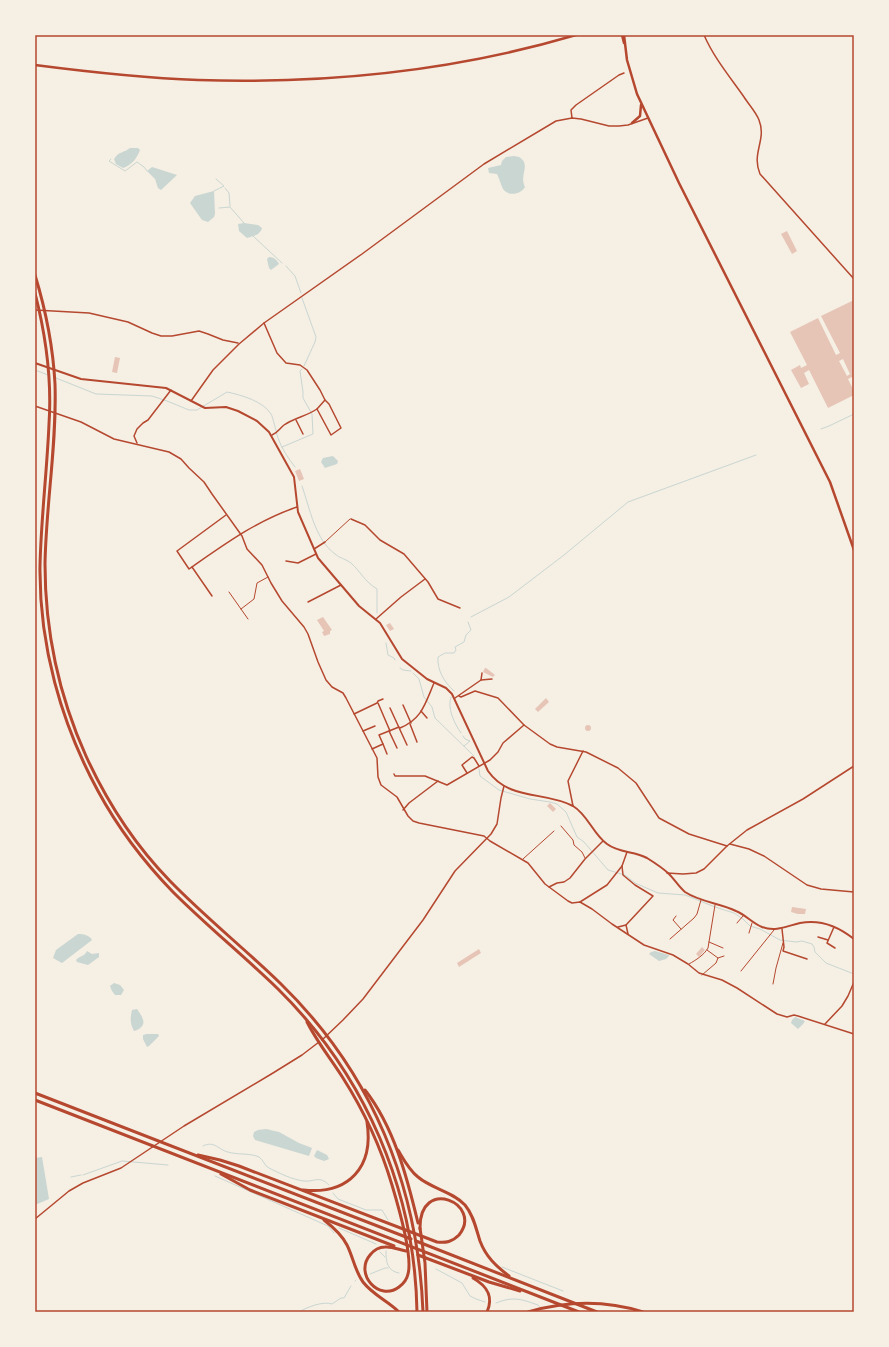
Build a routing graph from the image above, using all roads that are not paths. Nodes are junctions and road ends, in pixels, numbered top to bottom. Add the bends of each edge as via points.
1 (576, 35) edge
2 (623, 35) edge
3 (704, 35) edge
4 (35, 65) edge
5 (624, 73) dead end
6 (642, 105) junction
7 (572, 118) junction
8 (648, 118) junction
9 (632, 123) junction
10 (35, 275) edge
11 (854, 279) edge
12 (35, 293) edge
13 (35, 310) edge
14 (264, 323) junction
15 (239, 344) junction
16 (35, 363) edge
17 (170, 390) junction
18 (190, 400) junction
19 (325, 400) junction
20 (35, 406) edge
21 (317, 409) junction
22 (296, 420) junction
23 (303, 434) dead end
24 (272, 436) junction
25 (137, 444) junction
26 (297, 507) junction
27 (227, 515) junction
28 (351, 519) joint
29 (240, 534) junction
30 (326, 542) joint
31 (314, 549) junction
32 (854, 550) edge
33 (316, 554) junction
34 (286, 561) dead end
35 (192, 567) junction
36 (268, 577) junction
37 (425, 579) junction
38 (341, 585) junction
39 (229, 592) dead end
40 (212, 596) dead end
41 (308, 602) dead end
42 (460, 608) dead end
43 (241, 609) junction
44 (248, 619) dead end
45 (376, 619) junction
46 (482, 673) dead end
47 (492, 679) dead end
48 (481, 680) junction
49 (434, 683) junction
50 (459, 696) junction
51 (455, 698) junction
52 (383, 699) dead end
53 (378, 703) junction
54 (403, 705) dead end
55 (390, 708) dead end
56 (421, 711) junction
57 (354, 714) junction
58 (427, 718) dead end
59 (411, 723) junction
60 (524, 725) junction
61 (375, 726) dead end
62 (399, 728) junction
63 (363, 731) junction
64 (389, 731) junction
65 (417, 742) dead end
66 (383, 744) junction
67 (407, 745) dead end
68 (397, 748) dead end
69 (372, 749) junction
70 (582, 751) junction
71 (387, 754) dead end
72 (485, 763) junction
73 (479, 766) junction
74 (854, 766) edge
75 (467, 773) junction
76 (394, 774) dead end
77 (438, 781) junction
78 (504, 788) junction
79 (573, 806) junction
80 (403, 810) junction
81 (561, 826) dead end
82 (554, 831) dead end
83 (487, 839) junction
84 (602, 841) junction
85 (728, 845) junction
86 (627, 852) junction
87 (522, 859) junction
88 (585, 859) junction
89 (622, 866) junction
90 (668, 873) junction
91 (549, 887) junction
92 (854, 892) edge
93 (700, 900) junction
94 (580, 902) junction
95 (714, 905) junction
96 (676, 916) dead end
97 (743, 917) junction
98 (737, 923) dead end
99 (752, 923) junction
100 (626, 925) junction
101 (618, 927) junction
102 (834, 927) junction
103 (774, 929) junction
104 (782, 929) junction
105 (681, 930) junction
106 (749, 933) dead end
107 (628, 934) junction
108 (818, 937) dead end
109 (670, 939) dead end
110 (854, 939) edge
111 (828, 940) junction
112 (709, 941) junction
113 (783, 943) junction
114 (723, 948) dead end
115 (836, 948) dead end
116 (707, 949) junction
117 (724, 956) dead end
118 (718, 958) junction
119 (807, 959) dead end
120 (688, 964) junction
121 (740, 971) dead end
122 (702, 975) junction
123 (854, 982) edge
124 (773, 984) dead end
125 (305, 1017) junction
126 (825, 1024) junction
127 (854, 1034) edge
128 (358, 1082) junction
129 (35, 1093) edge
130 (35, 1100) edge
131 (366, 1118) junction
132 (394, 1143) junction
133 (187, 1152) junction
134 (210, 1168) junction
135 (298, 1189) junction
136 (321, 1218) junction
137 (35, 1219) edge
138 (420, 1229) junction
139 (406, 1251) junction
140 (465, 1274) junction
141 (512, 1279) junction
142 (534, 1294) junction
143 (399, 1312) edge
144 (417, 1312) edge
145 (423, 1312) edge
146 (428, 1312) edge
147 (487, 1312) edge
148 (528, 1312) edge
149 (579, 1312) edge
150 (597, 1312) edge
151 (644, 1312) edge

1 - 4 main road via 462,61 390,72 315,78 186,79 131,76
2 - 6 main road via 630,75
3 - 11 street via 714,54 759,119 762,134 757,163 760,174
5 - 7 street via 576,105 571,110
6 - 8 main road
6 - 9 main road via 640,116
7 - 9 street via 609,126
7 - 14 street via 556,121 484,164
8 - 9 street
8 - 32 main road via 830,482
10 - 128 highway via 51,342 55,386 46,530 47,611 52,647 75,728 88,759 137,842 190,901 304,1008
12 - 125 highway via 46,350 50,423 41,537 42,610 47,648 68,725 80,756 100,794 133,846 171,890
13 - 15 street via 89,313 128,322 161,336 199,331
14 - 15 street
14 - 19 street via 277,353 286,363 300,365 307,370
15 - 18 street
16 - 17 street via 80,379
17 - 18 street
17 - 25 street via 148,420 137,429 134,436
18 - 24 street via 205,408 238,411 257,421
19 - 21 street
19 - 21 street via 341,428 331,435
20 - 25 street via 81,422 114,439
21 - 22 street
22 - 23 street
22 - 24 street
24 - 26 street via 294,477
25 - 27 street via 181,458 204,482
26 - 29 street
26 - 31 street
27 - 29 street
27 - 35 street via 177,551 189,569
28 - 30 lane
28 - 37 street via 404,554
29 - 35 street
29 - 36 street via 247,549 258,560
30 - 31 street
31 - 33 street
33 - 34 street via 298,563
33 - 38 street
35 - 40 street
36 - 43 lane via 258,583 254,599
36 - 57 street via 282,601 308,634 326,680 343,693
37 - 42 street via 438,599
37 - 45 street
38 - 41 street
38 - 45 street via 359,606
39 - 43 lane
43 - 44 lane
45 - 49 street via 402,659
46 - 48 street
47 - 48 street
48 - 50 street
49 - 51 street via 446,688
49 - 56 street
50 - 51 street
50 - 60 street via 475,691 495,697 501,700
51 - 72 street
52 - 53 street
53 - 57 street
53 - 64 street
54 - 59 street
55 - 62 street
56 - 58 street
56 - 59 street
57 - 63 street
59 - 62 street
59 - 65 street
60 - 70 street via 550,744
60 - 72 street
61 - 63 street
62 - 64 street
62 - 67 street
63 - 69 street
64 - 66 street via 379,736
64 - 68 street
66 - 69 street
66 - 71 street
69 - 80 street via 377,758 381,785 394,794
70 - 79 street via 568,782
70 - 85 street via 612,764 631,778 659,818 689,834
72 - 73 street
72 - 78 street via 493,778
73 - 75 street
73 - 75 street via 472,757 462,765
74 - 85 street via 803,799 747,830
75 - 77 street via 447,785
76 - 77 street via 425,776
77 - 80 street
78 - 79 street
78 - 83 street via 497,824
79 - 84 street via 584,816
80 - 83 street via 416,822 481,834
81 - 88 lane
82 - 87 lane
83 - 87 street
83 - 137 street via 455,871 384,972 354,1008 313,1047 121,1168 69,1191
84 - 86 street
84 - 88 street
85 - 90 street via 704,869 696,873
85 - 92 street via 749,849 764,856 807,885 821,890
86 - 89 street
86 - 90 street via 644,856
87 - 91 street
88 - 91 street via 570,878
89 - 94 street via 607,885
89 - 100 street via 623,874 653,896
90 - 93 street via 684,890
91 - 94 street via 572,903
93 - 95 street
93 - 105 lane via 694,918
94 - 101 street
95 - 97 street via 735,910
95 - 112 lane
96 - 105 lane via 673,920
97 - 98 lane
97 - 99 street
99 - 103 street
99 - 106 lane
100 - 101 street
100 - 107 street
101 - 107 street
102 - 104 street via 811,922
102 - 110 street
102 - 111 street
103 - 104 street
103 - 121 lane
104 - 113 street
105 - 109 lane
107 - 120 street via 644,945 673,955
108 - 111 street
111 - 115 street via 827,943
112 - 114 lane
112 - 116 lane
113 - 119 street via 783,951
113 - 124 lane
116 - 118 lane
116 - 120 lane
117 - 118 lane
118 - 122 lane
120 - 122 street
122 - 126 street via 722,980 777,1014 787,1017 794,1015
123 - 126 street via 842,1006
125 - 131 highway
125 - 144 highway via 339,1062 366,1107 391,1164 408,1224 414,1262
126 - 127 street
128 - 132 highway via 378,1109
128 - 145 highway via 374,1112 400,1175 414,1226 420,1264
129 - 133 highway
130 - 134 highway
131 - 135 highway via 367,1150 362,1166 357,1172 335,1188 320,1191
131 - 139 highway via 390,1178 402,1221 408,1259 408,1276 400,1286 383,1291 370,1284 365,1266 367,1258 376,1249 390,1247
132 - 138 highway via 406,1175
132 - 141 highway via 408,1167 418,1177 452,1194 464,1204 473,1219 484,1251 496,1266
133 - 135 highway via 220,1160
133 - 141 highway
134 - 136 highway via 250,1190
134 - 142 highway
135 - 138 highway via 437,1242 453,1240 462,1231 462,1211 452,1201 442,1198 433,1201 422,1212
136 - 139 highway
136 - 143 highway via 343,1238 363,1281
138 - 146 highway
139 - 140 highway
140 - 142 highway
140 - 147 highway via 486,1288 490,1298
141 - 150 highway
142 - 149 highway
148 - 151 highway via 567,1304 606,1304

